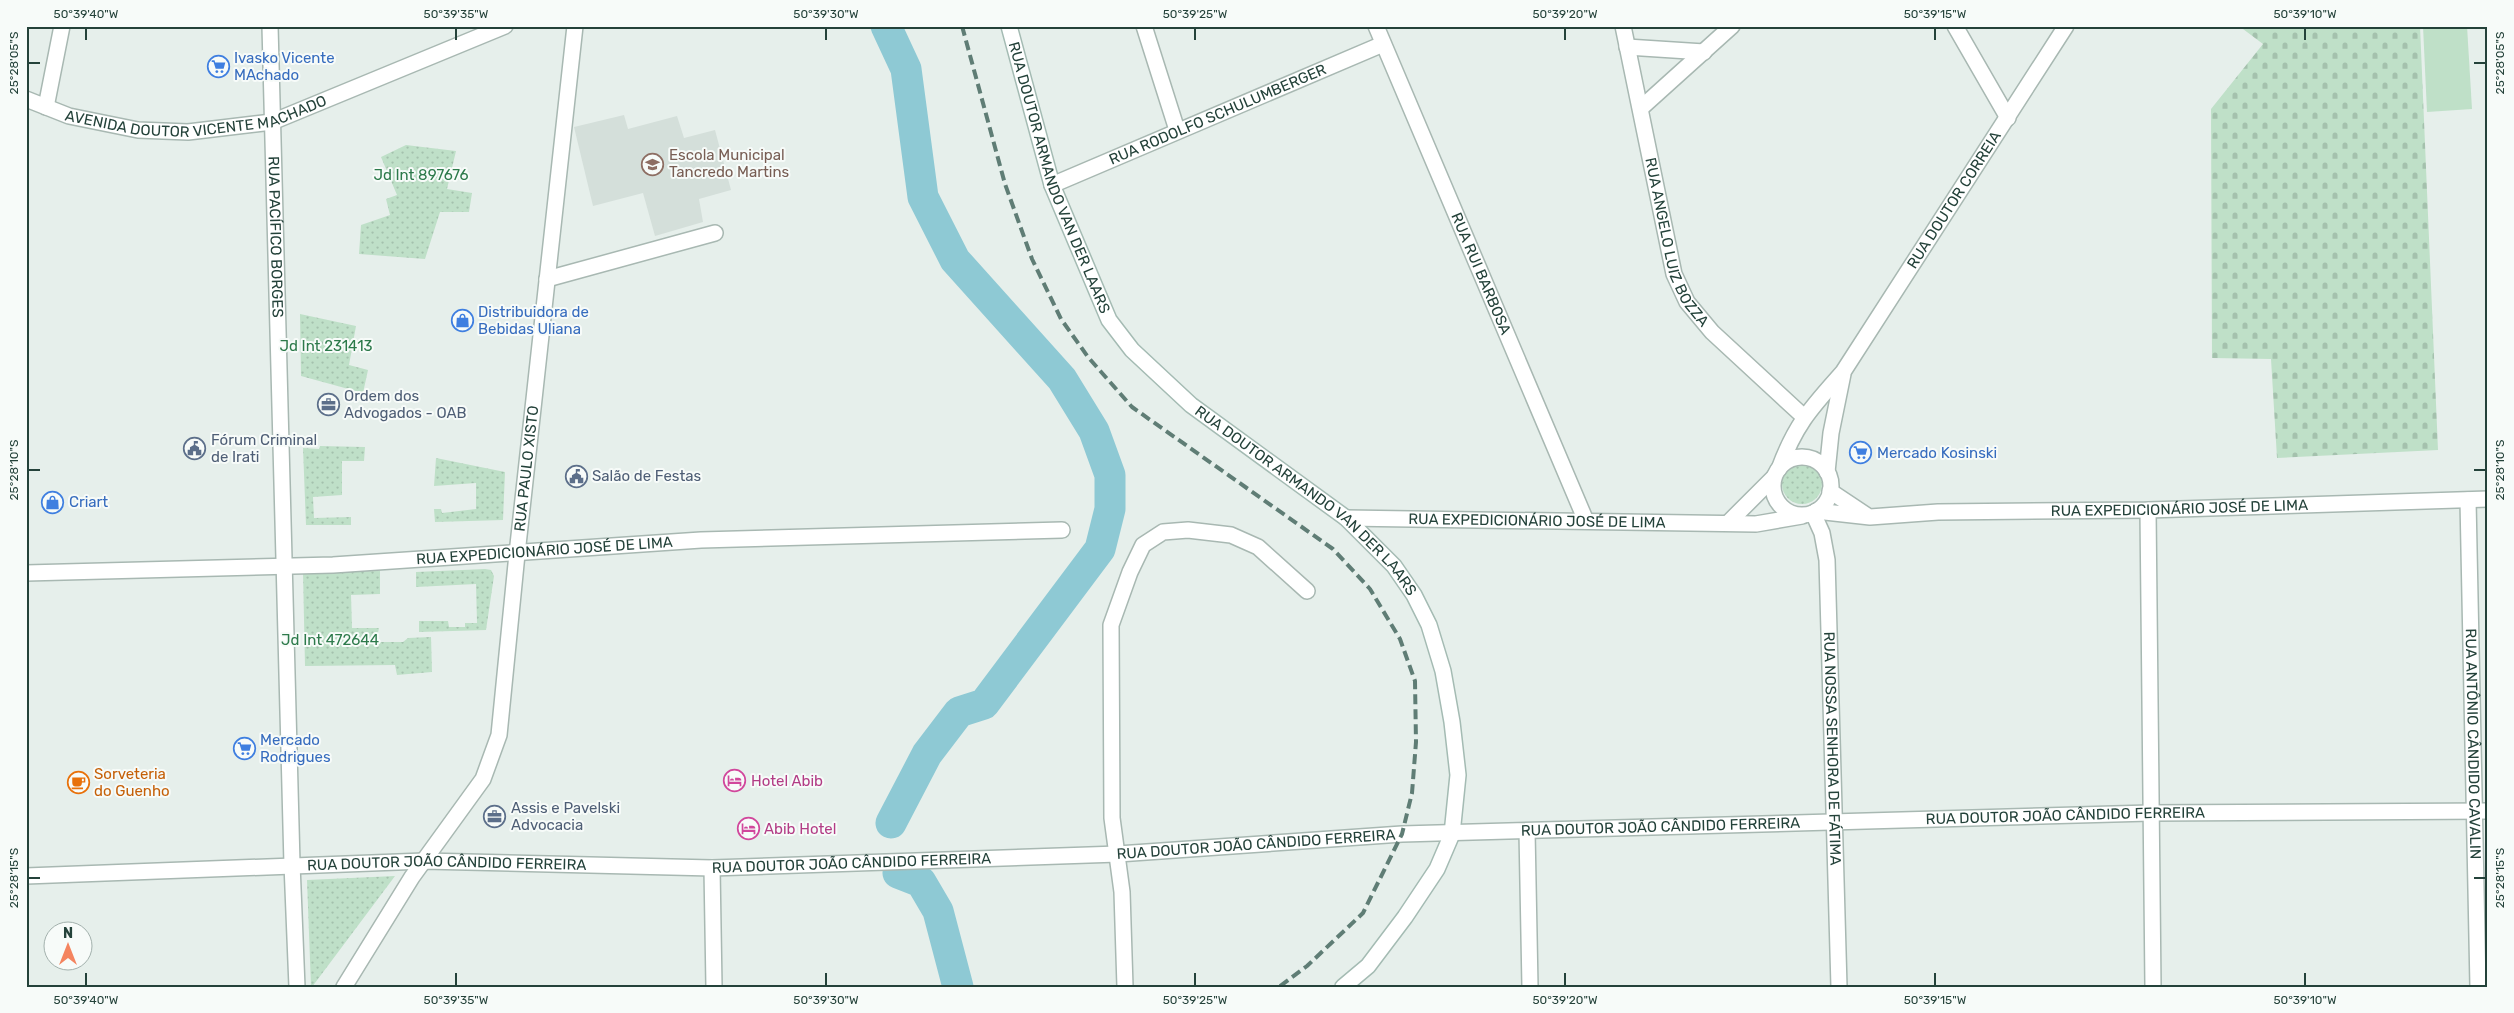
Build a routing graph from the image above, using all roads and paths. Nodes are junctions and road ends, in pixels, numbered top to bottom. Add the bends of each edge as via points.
1 (62, 26) edge
2 (270, 26) edge
3 (505, 26) edge
4 (575, 26) edge
5 (1010, 26) edge
6 (1144, 26) edge
7 (1376, 26) edge
8 (1623, 26) edge
9 (1732, 26) edge
10 (1955, 26) edge
11 (2066, 26) edge
12 (1383, 44) junction
13 (1628, 47) junction
14 (1704, 52) junction
15 (26, 99) edge
16 (46, 107) junction
17 (1641, 108) junction
18 (2008, 118) junction
19 (272, 122) junction
20 (1177, 130) junction
21 (1052, 185) junction
22 (715, 233) dead end
23 (547, 280) junction
24 (1843, 372) junction
25 (1804, 416) junction
26 (1827, 472) junction
27 (1777, 473) junction
28 (1830, 491) junction
29 (2488, 499) edge
30 (2468, 500) junction
31 (2148, 510) junction
32 (1810, 513) junction
33 (1870, 517) junction
34 (1346, 518) junction
35 (1586, 521) junction
36 (1728, 523) junction
37 (1062, 530) dead end
38 (517, 554) junction
39 (284, 565) junction
40 (26, 573) edge
41 (1307, 591) dead end
42 (2480, 811) edge
43 (2150, 813) junction
44 (1834, 822) junction
45 (1527, 831) junction
46 (1452, 834) junction
47 (1118, 854) junction
48 (424, 861) junction
49 (292, 864) junction
50 (712, 868) junction
51 (26, 876) edge
52 (297, 987) edge
53 (344, 987) edge
54 (714, 987) edge
55 (1125, 987) edge
56 (1343, 987) edge
57 (1530, 987) edge
58 (1839, 987) edge
59 (2153, 987) edge
60 (2478, 987) edge

1 - 16 street
2 - 19 street, RUA PACÍFICO BORGES
3 - 19 street, AVENIDA DOUTOR VICENTE MACHADO
4 - 23 street, RUA PAULO XISTO
5 - 21 street, RUA DOUTOR ARMANDO VAN DER LAARS
6 - 20 street
7 - 12 street, RUA RUI BARBOSA
8 - 13 street, RUA ANGELO LUIZ BOZZA
9 - 14 street
10 - 18 street
11 - 18 street, RUA DOUTOR CORREIA
12 - 20 street, RUA RODOLFO SCHULUMBERGER
12 - 35 street, RUA RUI BARBOSA
13 - 14 street
13 - 17 street, RUA ANGELO LUIZ BOZZA
14 - 17 street
15 - 16 street, AVENIDA DOUTOR VICENTE MACHADO
16 - 19 street, AVENIDA DOUTOR VICENTE MACHADO via 69,116 138,130 188,132
17 - 25 street, RUA ANGELO LUIZ BOZZA via 1674,274 1687,302 1712,332
18 - 24 street, RUA DOUTOR CORREIA
19 - 39 street, RUA PACÍFICO BORGES
20 - 21 street, RUA RODOLFO SCHULUMBERGER
21 - 34 street, RUA DOUTOR ARMANDO VAN DER LAARS via 1109,320 1132,350 1191,405
22 - 23 street
23 - 38 street, RUA PAULO XISTO
24 - 25 street, RUA DOUTOR CORREIA
24 - 26 street, RUA DOUTOR CORREIA
25 - 27 street, RUA DOUTOR CORREIA via 1790,438
26 - 27 street via 1821,464 1794,458
26 - 28 street
27 - 32 street via 1774,495 1778,503 1785,510
27 - 36 street
28 - 32 street via 1827,500
28 - 33 street
29 - 30 street, RUA EXPEDICIONÁRIO JOSÉ DE LIMA
30 - 31 street, RUA EXPEDICIONÁRIO JOSÉ DE LIMA
30 - 42 street, RUA ANTÔNIO CÂNDIDO CAVALIN
31 - 33 street, RUA EXPEDICIONÁRIO JOSÉ DE LIMA via 1938,512
31 - 43 street
32 - 33 street, RUA EXPEDICIONÁRIO JOSÉ DE LIMA
32 - 36 street, RUA EXPEDICIONÁRIO JOSÉ DE LIMA via 1756,524
32 - 44 street, RUA NOSSA SENHORA DE FÁTIMA via 1822,534 1827,560
34 - 35 street, RUA EXPEDICIONÁRIO JOSÉ DE LIMA
34 - 46 street, RUA DOUTOR ARMANDO VAN DER LAARS via 1394,566 1429,625 1443,671 1458,775
35 - 36 street, RUA EXPEDICIONÁRIO JOSÉ DE LIMA
37 - 38 street, RUA EXPEDICIONÁRIO JOSÉ DE LIMA via 701,540
38 - 39 street, RUA EXPEDICIONÁRIO JOSÉ DE LIMA
38 - 48 street, RUA PAULO XISTO via 500,735 483,779
39 - 40 street, RUA EXPEDICIONÁRIO JOSÉ DE LIMA
39 - 49 street, RUA PACÍFICO BORGES
41 - 47 street via 1258,547 1231,535 1188,530 1164,532 1143,545 1111,625 1112,818
42 - 43 street, RUA DOUTOR JOÃO CÂNDIDO FERREIRA
42 - 60 street, RUA ANTÔNIO CÂNDIDO CAVALIN
43 - 44 street, RUA DOUTOR JOÃO CÂNDIDO FERREIRA
43 - 59 street
44 - 45 street, RUA DOUTOR JOÃO CÂNDIDO FERREIRA
44 - 58 street, RUA NOSSA SENHORA DE FÁTIMA
45 - 46 street, RUA DOUTOR JOÃO CÂNDIDO FERREIRA
45 - 57 street
46 - 47 street, RUA DOUTOR JOÃO CÂNDIDO FERREIRA via 1402,834
46 - 56 street, RUA DOUTOR ARMANDO VAN DER LAARS via 1437,869 1405,917 1368,966
47 - 50 street, RUA DOUTOR JOÃO CÂNDIDO FERREIRA
47 - 55 street
48 - 49 street, RUA DOUTOR JOÃO CÂNDIDO FERREIRA
48 - 50 street, RUA DOUTOR JOÃO CÂNDIDO FERREIRA
48 - 53 street, RUA PAULO XISTO
49 - 51 street, RUA DOUTOR JOÃO CÂNDIDO FERREIRA
49 - 52 street, RUA PACÍFICO BORGES
50 - 54 street

